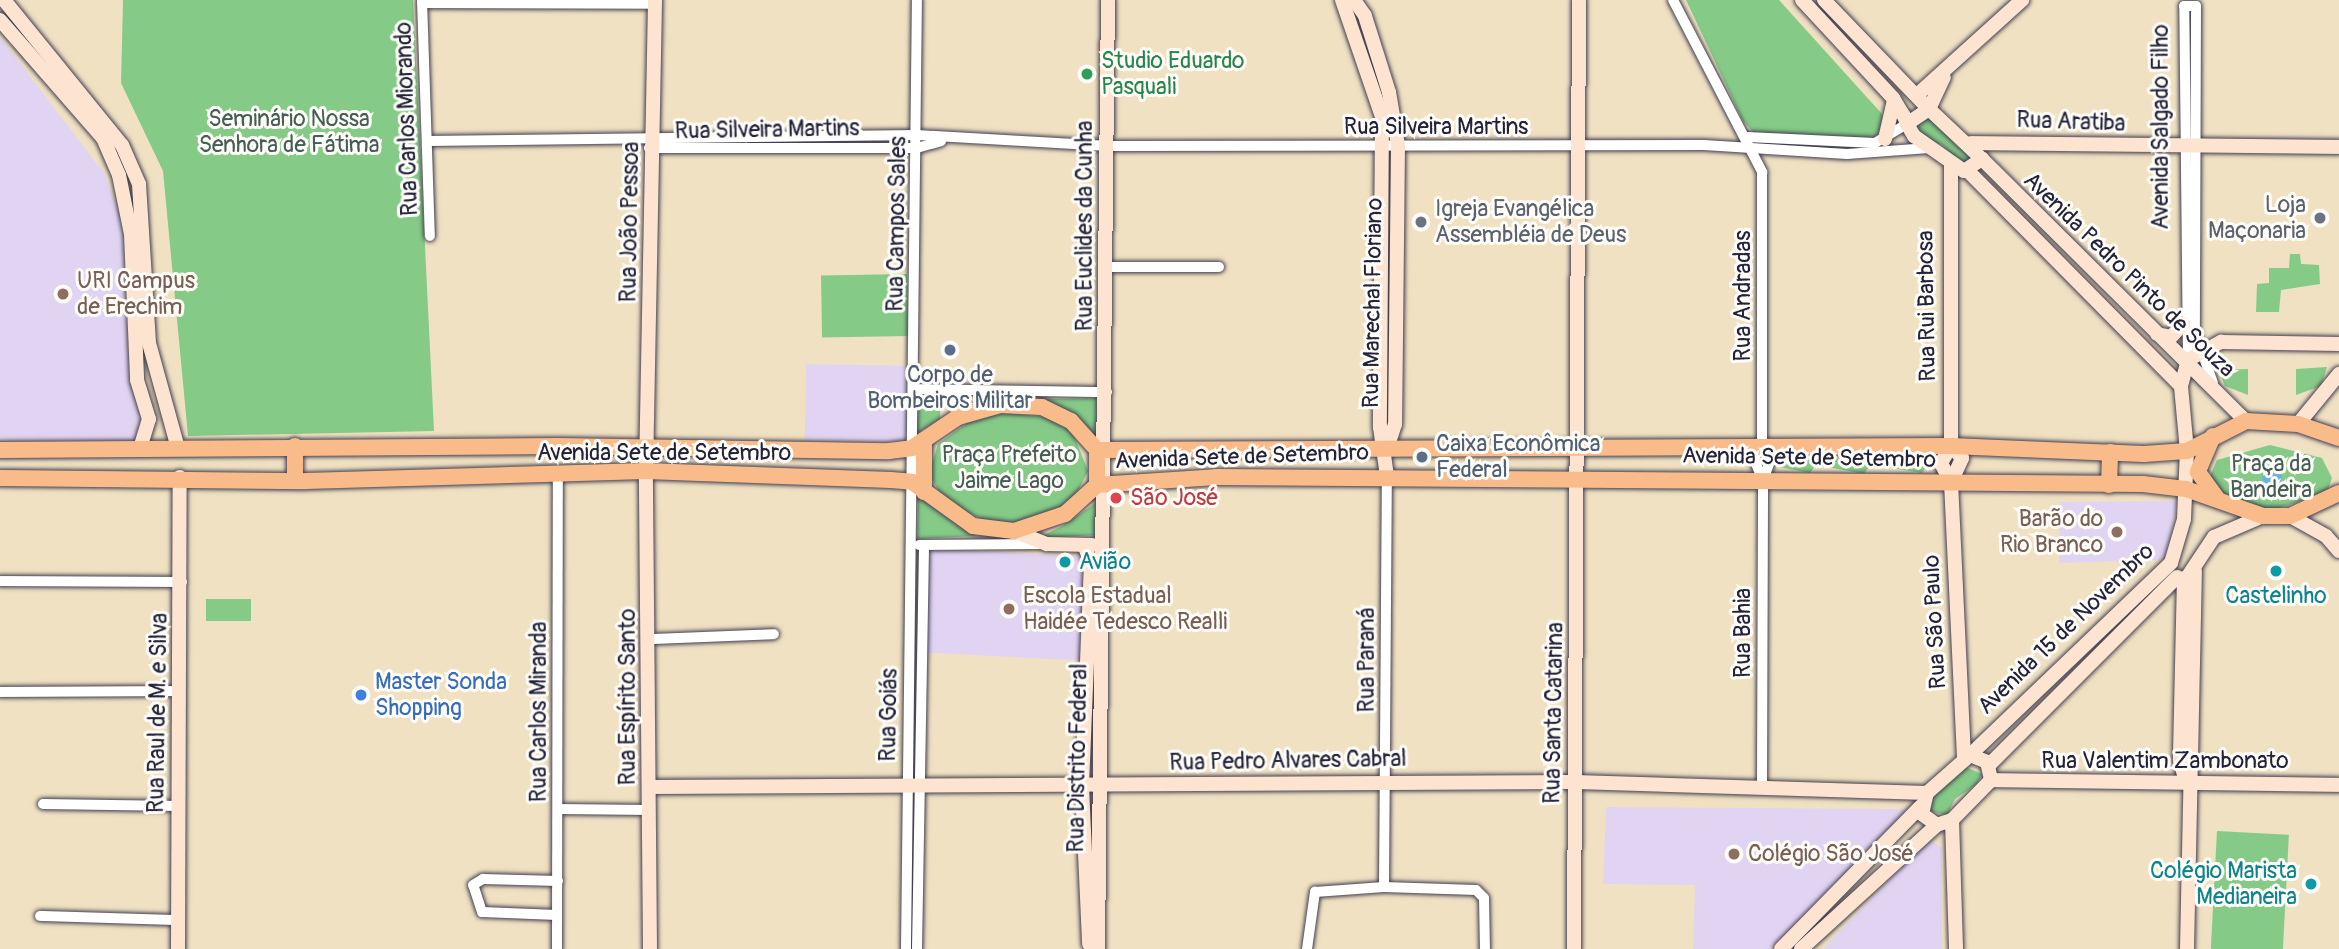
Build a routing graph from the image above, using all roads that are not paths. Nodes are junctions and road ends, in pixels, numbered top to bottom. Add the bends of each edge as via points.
1 (4, 0) edge
2 (917, 0) edge
3 (1108, 0) edge
4 (1342, 0) edge
5 (1354, 0) edge
6 (1579, 0) edge
7 (1673, 0) edge
8 (1802, 0) edge
9 (1824, 0) edge
10 (2022, 0) edge
11 (422, 1) edge
12 (655, 2) edge
13 (0, 20) edge
14 (1858, 34) junction
15 (1844, 44) junction
16 (1944, 76) junction
17 (1917, 95) junction
18 (1894, 100) junction
19 (1929, 109) junction
20 (1907, 124) junction
21 (918, 135) junction
22 (812, 136) junction
23 (1747, 137) junction
24 (1885, 139) junction
25 (428, 141) junction
26 (941, 141) junction
27 (1971, 143) junction
28 (655, 144) junction
29 (1391, 145) junction
30 (1109, 146) junction
31 (2339, 147) edge
32 (917, 148) junction
33 (1581, 148) junction
34 (1754, 148) junction
35 (1929, 148) junction
36 (2190, 148) junction
37 (813, 149) junction
38 (1982, 159) junction
39 (1951, 165) junction
40 (1969, 172) junction
41 (430, 236) dead end
42 (2087, 265) junction
43 (1108, 267) junction
44 (1219, 267) dead end
45 (2073, 276) junction
46 (2183, 324) junction
47 (2157, 334) junction
48 (2339, 344) edge
49 (2194, 356) junction
50 (154, 370) junction
51 (136, 372) junction
52 (2339, 374) edge
53 (2181, 386) junction
54 (913, 389) junction
55 (974, 390) junction
56 (1049, 391) junction
57 (1107, 392) junction
58 (1000, 405) junction
59 (1026, 406) junction
60 (2246, 421) junction
61 (2298, 424) junction
62 (2214, 434) junction
63 (2336, 438) edge
64 (918, 444) junction
65 (295, 446) junction
66 (558, 446) junction
67 (647, 446) junction
68 (1762, 446) junction
69 (1951, 446) junction
70 (178, 448) junction
71 (140, 449) junction
72 (0, 450) edge
73 (1387, 450) junction
74 (1580, 450) junction
75 (2188, 451) junction
76 (1102, 452) junction
77 (2110, 452) junction
78 (1213, 453) junction
79 (646, 471) junction
80 (558, 474) junction
81 (1387, 476) junction
82 (180, 477) junction
83 (1216, 477) junction
84 (0, 478) edge
85 (1580, 478) junction
86 (1763, 480) junction
87 (295, 481) junction
88 (2339, 481) edge
89 (1951, 482) junction
90 (1102, 484) junction
91 (2109, 485) junction
92 (918, 487) junction
93 (2186, 489) junction
94 (2332, 496) edge
95 (2218, 500) junction
96 (2263, 516) junction
97 (2290, 516) junction
98 (1008, 531) junction
99 (968, 544) junction
100 (1047, 544) junction
101 (911, 545) junction
102 (924, 545) junction
103 (1104, 546) junction
104 (1087, 550) junction
105 (2339, 551) edge
106 (2182, 572) junction
107 (0, 581) edge
108 (182, 582) junction
109 (774, 634) dead end
110 (652, 639) junction
111 (909, 663) junction
112 (921, 663) junction
113 (180, 691) junction
114 (0, 692) edge
115 (2025, 697) junction
116 (2040, 713) junction
117 (2002, 722) junction
118 (2010, 742) junction
119 (1967, 757) junction
120 (1990, 773) junction
121 (1386, 782) junction
122 (1576, 782) junction
123 (2339, 785) edge
124 (912, 786) junction
125 (1762, 786) junction
126 (2187, 786) junction
127 (1083, 787) junction
128 (1100, 787) junction
129 (650, 788) junction
130 (1924, 799) junction
131 (43, 804) dead end
132 (179, 806) junction
133 (558, 809) junction
134 (650, 810) junction
135 (1952, 820) junction
136 (1937, 825) junction
137 (558, 881) junction
138 (912, 884) junction
139 (1384, 887) junction
140 (557, 915) junction
141 (40, 916) dead end
142 (178, 920) junction
143 (178, 949) edge
144 (557, 949) edge
145 (650, 949) edge
146 (906, 949) edge
147 (917, 949) edge
148 (1089, 949) edge
149 (1098, 949) edge
150 (1307, 949) edge
151 (1485, 949) edge
152 (1574, 949) edge
153 (1781, 949) edge
154 (1801, 949) edge
155 (1956, 949) edge
156 (2187, 949) edge

1 - 50 street via 122,145 138,184
2 - 21 street, Rua Campos Sales
3 - 30 street, Rua Euclides da Cunha
4 - 29 street, Rua Marechal Floriano
5 - 29 street, Rua Marechal Floriano via 1365,16 1389,92
6 - 33 street, Rua Santa Catarina
7 - 23 street, Rua Andradas
8 - 15 street, Avenida Pedro Pinto de Souza
9 - 14 street, Avenida Pedro Pinto de Souza
10 - 16 street
11 - 12 street
11 - 25 street, Rua Carlos Miorando
12 - 28 street, Rua João Pessoa
13 - 51 street via 103,138 119,175 131,234
14 - 15 street
14 - 17 street, Avenida Pedro Pinto de Souza
15 - 18 street, Avenida Pedro Pinto de Souza
16 - 17 street
16 - 19 street
17 - 19 street, Avenida Pedro Pinto de Souza
18 - 20 street, Avenida Pedro Pinto de Souza
18 - 24 street
19 - 20 street
19 - 27 street, Avenida Pedro Pinto de Souza
20 - 24 street
20 - 35 street, Avenida Pedro Pinto de Souza
21 - 22 street, Rua Silveira Martins
21 - 26 street, Rua Silveira Martins
21 - 32 street, Rua Campos Sales
22 - 28 street, Rua Silveira Martins
22 - 37 street
23 - 24 street via 1846,144
23 - 34 street, Rua Andradas
25 - 28 street, Rua Silveira Martins
25 - 41 street, Rua Carlos Miorando
26 - 30 street, Rua Silveira Martins
26 - 32 street, Rua Silveira Martins
27 - 36 street, Rua Aratiba
27 - 38 street, Avenida Pedro Pinto de Souza
28 - 37 street, Rua Silveira Martins
28 - 67 street, Rua João Pessoa
29 - 30 street, Rua Silveira Martins
29 - 33 street, Rua Silveira Martins
29 - 73 street, Rua Marechal Floriano via 1380,427
30 - 43 street, Rua Euclides da Cunha
31 - 36 street, Rua Aratiba
32 - 37 street, Rua Silveira Martins
32 - 54 street, Rua Campos Sales
33 - 34 street, Rua Silveira Martins
33 - 74 street, Rua Santa Catarina
34 - 35 street, Rua Silveira Martins via 1847,154
34 - 68 street, Rua Andradas via 1762,172
35 - 39 street, Avenida Pedro Pinto de Souza
36 - 36 street, Avenida Salgado Filho via 2196,6 2184,6
36 - 46 street, Avenida Salgado Filho
36 - 49 street, Avenida Salgado Filho
38 - 40 street
38 - 42 street, Avenida Pedro Pinto de Souza
39 - 40 street, Avenida Pedro Pinto de Souza
39 - 69 street, Rua Rui Barbosa
40 - 45 street, Avenida Pedro Pinto de Souza
42 - 45 street
42 - 47 street, Avenida Pedro Pinto de Souza
43 - 44 street
43 - 57 street, Rua Euclides da Cunha
45 - 53 street, Avenida Pedro Pinto de Souza
46 - 47 street via 2171,337
46 - 49 street, Avenida Salgado Filho
47 - 49 street, Avenida Pedro Pinto de Souza
48 - 49 street via 2221,342
49 - 53 street, Avenida Salgado Filho
49 - 60 street, Avenida Pedro Pinto de Souza
50 - 51 street
50 - 70 street
51 - 71 street via 149,419
52 - 61 street
53 - 75 street, Avenida Pedro Pinto de Souza
54 - 55 street
54 - 64 street, Rua Campos Sales
55 - 56 street
55 - 58 street
56 - 57 street
56 - 59 street
57 - 76 street, Rua Euclides da Cunha
58 - 59 main road, Avenida Sete de Setembro
58 - 64 main road, Avenida Sete de Setembro via 958,417
59 - 76 main road, Avenida Sete de Setembro via 1071,421
60 - 61 main road
60 - 62 main road
61 - 63 main road
62 - 75 main road
62 - 95 main road via 2198,472
64 - 67 main road, Avenida Sete de Setembro
64 - 92 main road
65 - 66 main road, Avenida Sete de Setembro
65 - 70 main road, Avenida Sete de Setembro
65 - 87 main road
66 - 67 main road, Avenida Sete de Setembro
66 - 80 main road
67 - 79 street, Rua Espírito Santo
68 - 69 main road, Avenida Sete de Setembro
68 - 74 main road, Avenida Sete de Setembro
68 - 86 street via 1754,459
68 - 86 street via 1771,459
69 - 77 main road, Avenida Sete de Setembro
69 - 89 street, Rua Rui Barbosa via 1941,463
70 - 71 main road, Avenida Sete de Setembro
70 - 82 main road
71 - 72 main road, Avenida Sete de Setembro
73 - 74 main road, Avenida Sete de Setembro
73 - 78 main road, Avenida Sete de Setembro
73 - 81 street, Rua Marechal Floriano
74 - 85 street, Rua Santa Catarina
75 - 77 main road, Avenida Sete de Setembro
75 - 93 street, Avenida Pedro Pinto de Souza
76 - 78 main road, Avenida Sete de Setembro
76 - 90 main road
77 - 91 main road
78 - 83 main road
79 - 80 main road, Avenida Sete de Setembro
79 - 92 main road, Avenida Sete de Setembro
79 - 110 street, Rua Espírito Santo
80 - 87 main road, Avenida Sete de Setembro
80 - 133 street, Rua Carlos Miranda
81 - 83 main road, Avenida Sete de Setembro
81 - 85 main road, Avenida Sete de Setembro
81 - 121 street, Rua Paraná
82 - 84 main road, Avenida Sete de Setembro
82 - 87 main road, Avenida Sete de Setembro
82 - 108 street, Rua Raul de M. e Silva
83 - 90 main road, Avenida Sete de Setembro
85 - 86 main road, Avenida Sete de Setembro
85 - 122 street, Rua Santa Catarina
86 - 89 main road, Avenida Sete de Setembro
86 - 125 street, Rua Bahia
88 - 94 main road
89 - 91 main road, Avenida Sete de Setembro
89 - 119 street, Rua São Paulo
90 - 98 main road, Avenida Sete de Setembro via 1065,514
90 - 103 street, Rua Distrito Federal
91 - 93 main road, Avenida Sete de Setembro
92 - 98 main road via 957,518
92 - 101 street, Rua Goiás
93 - 95 main road, Avenida Sete de Setembro
93 - 106 street, Avenida 15 de Novembro
94 - 97 main road
95 - 96 main road
96 - 97 main road
96 - 106 street, Avenida 15 de Novembro via 2214,537
97 - 105 street via 2326,536
98 - 99 street
98 - 100 street
99 - 100 street
99 - 102 street
100 - 104 street
101 - 102 street
101 - 111 street, Rua Goiás
102 - 112 street, Rua Goiás
103 - 104 street
103 - 128 street, Rua Distrito Federal
104 - 127 street, Rua Distrito Federal
106 - 115 street, Avenida 15 de Novembro
106 - 116 street, Avenida 15 de Novembro
106 - 126 street via 2180,760
107 - 108 street
108 - 113 street, Rua Raul de M. e Silva
109 - 110 street
110 - 129 street, Rua Espírito Santo
111 - 112 street
111 - 124 street, Rua Goiás
112 - 124 street, Rua Goiás
113 - 114 street
113 - 132 street, Rua Raul de M. e Silva
115 - 116 street via 2025,712
115 - 117 street, Avenida 15 de Novembro
116 - 118 street, Avenida 15 de Novembro
117 - 118 street via 2014,726
117 - 119 street, Avenida 15 de Novembro
118 - 120 street, Avenida 15 de Novembro
119 - 120 street
119 - 130 street, Avenida 15 de Novembro
120 - 126 street, Rua Valentim Zambonato
120 - 135 street, Avenida 15 de Novembro
121 - 122 street, Rua Pedro Alvares Cabral
121 - 128 street, Rua Pedro Alvares Cabral
121 - 139 street, Rua Paraná
122 - 125 street, Rua Pedro Alvares Cabral
122 - 152 street, Rua Santa Catarina
123 - 126 street, Rua Valentim Zambonato
124 - 127 street, Rua Pedro Alvares Cabral
124 - 129 street, Rua Pedro Alvares Cabral
124 - 138 street, Rua Goiás
125 - 130 street, Rua Pedro Alvares Cabral
126 - 156 street
127 - 128 street, Rua Pedro Alvares Cabral
127 - 148 street, Rua Distrito Federal
128 - 149 street, Rua Distrito Federal
129 - 134 street, Rua Espírito Santo
130 - 136 street
130 - 153 street, Avenida 15 de Novembro
131 - 132 street
132 - 142 street, Rua Raul de M. e Silva
133 - 134 street
133 - 137 street, Rua Carlos Miranda
134 - 145 street, Rua Espírito Santo
135 - 136 street, Avenida 15 de Novembro
135 - 155 street
136 - 154 street, Avenida 15 de Novembro
137 - 140 street, Rua Carlos Miranda
137 - 140 street via 483,879 473,885 482,912
138 - 146 street, Rua Goiás
138 - 147 street, Rua Goiás
139 - 150 street via 1315,892
139 - 151 street via 1476,890 1484,898
140 - 144 street, Rua Carlos Miranda
141 - 142 street
142 - 143 street, Rua Raul de M. e Silva

